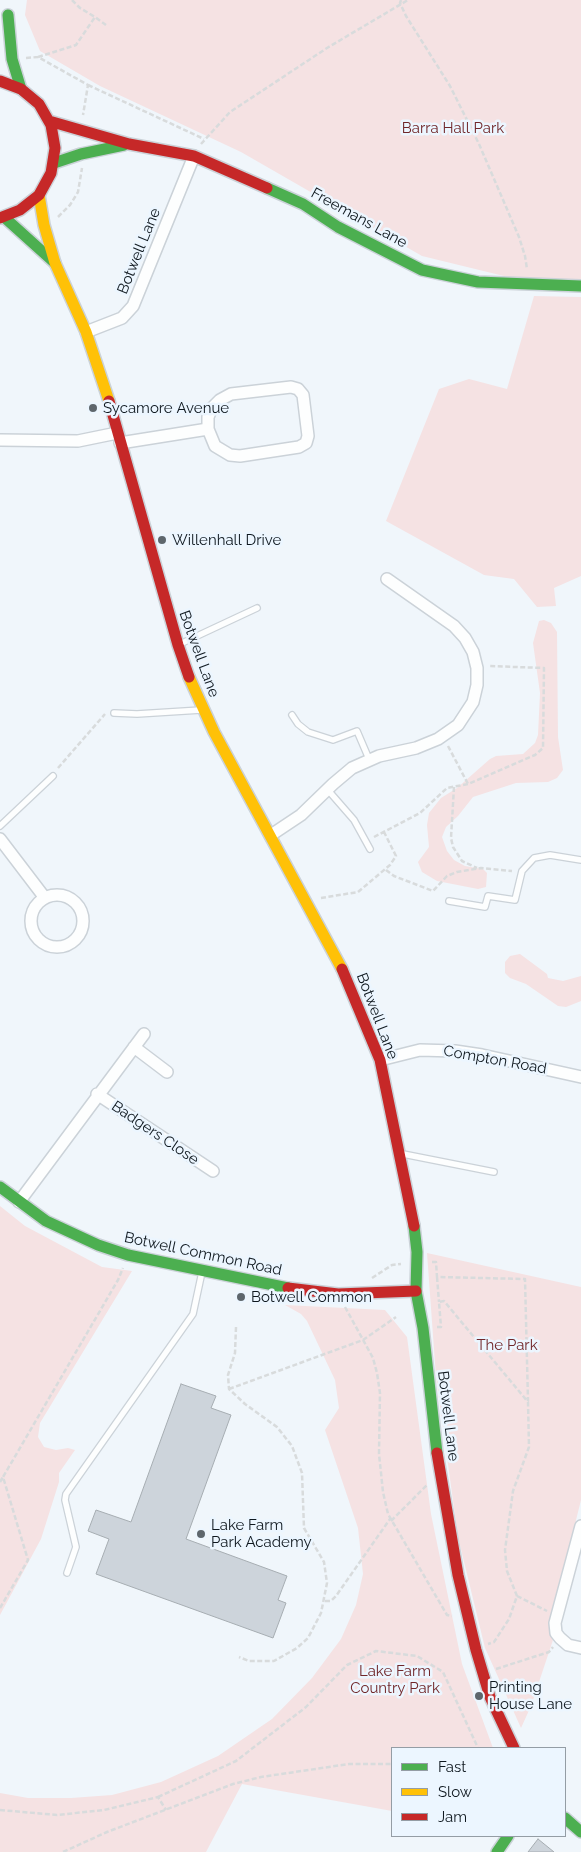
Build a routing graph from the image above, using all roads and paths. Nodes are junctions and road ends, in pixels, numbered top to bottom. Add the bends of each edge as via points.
1 (11, 0) edge
2 (72, 0) edge
3 (408, 0) edge
4 (401, 2) edge
5 (4, 15) edge
6 (95, 17) junction
7 (106, 25) dead end
8 (0, 30) edge
9 (38, 57) dead end
10 (0, 81) edge
11 (88, 85) dead end
12 (21, 89) junction
13 (49, 121) junction
14 (204, 139) junction
15 (129, 144) junction
16 (194, 156) junction
17 (54, 163) junction
18 (39, 195) junction
19 (2, 218) edge
20 (54, 263) junction
21 (527, 283) junction
22 (581, 286) edge
23 (86, 332) junction
24 (208, 429) junction
25 (119, 438) junction
26 (0, 440) edge
27 (387, 579) dead end
28 (257, 608) dead end
29 (178, 645) junction
30 (477, 665) junction
31 (203, 710) junction
32 (114, 713) joint
33 (292, 715) dead end
34 (442, 737) junction
35 (368, 760) junction
36 (53, 776) joint
37 (468, 784) junction
38 (454, 787) junction
39 (328, 789) junction
40 (0, 826) edge
41 (384, 832) junction
42 (272, 835) junction
43 (0, 839) edge
44 (366, 841) junction
45 (370, 849) dead end
46 (581, 860) edge
47 (478, 868) junction
48 (386, 870) junction
49 (522, 873) junction
50 (45, 898) junction
51 (307, 900) junction
52 (449, 900) dead end
53 (144, 1034) dead end
54 (134, 1047) junction
55 (380, 1060) junction
56 (167, 1072) dead end
57 (581, 1077) edge
58 (97, 1094) junction
59 (402, 1154) junction
60 (213, 1171) dead end
61 (494, 1172) dead end
62 (0, 1187) edge
63 (19, 1202) junction
64 (128, 1255) junction
65 (417, 1263) junction
66 (203, 1271) junction
67 (437, 1277) junction
68 (416, 1291) junction
69 (372, 1293) junction
70 (338, 1294) junction
71 (439, 1302) junction
72 (396, 1316) dead end
73 (236, 1327) dead end
74 (423, 1328) junction
75 (363, 1340) junction
76 (229, 1389) junction
77 (528, 1402) junction
78 (3, 1477) junction
79 (0, 1482) edge
80 (428, 1483) dead end
81 (390, 1520) junction
82 (581, 1526) edge
83 (67, 1573) dead end
84 (517, 1596) junction
85 (325, 1601) junction
86 (0, 1608) edge
87 (556, 1615) junction
88 (468, 1620) junction
89 (560, 1638) junction
90 (581, 1648) edge
91 (476, 1650) junction
92 (239, 1658) dead end
93 (482, 1674) junction
94 (478, 1747) edge
95 (514, 1747) edge
96 (391, 1764) edge
97 (158, 1797) junction
98 (0, 1810) edge
99 (166, 1810) junction
100 (566, 1819) edge
101 (581, 1832) edge
102 (507, 1837) edge
103 (63, 1852) edge
104 (497, 1852) edge

1 - 5 street
2 - 6 path
3 - 4 path
4 - 14 path via 230,112
4 - 21 path via 450,86 479,144 525,256
5 - 8 street
5 - 12 street
6 - 7 path
6 - 9 path via 76,45
10 - 12 street
11 - 14 path
12 - 13 street via 39,104
13 - 15 street, Freemans Lane
13 - 17 street via 54,138
14 - 16 path
15 - 16 street, Freemans Lane
15 - 17 street, Freemans Lane
16 - 21 street, Freemans Lane via 303,204 338,227 422,270 478,282
16 - 23 street, Botwell Lane via 133,306 122,318
17 - 18 street
18 - 19 street via 20,210
18 - 20 street, Botwell Lane
19 - 20 street, Botwell Lane
20 - 23 street, Botwell Lane
21 - 22 street, Freemans Lane
23 - 25 street, Botwell Lane
24 - 24 street via 212,408 231,394 291,387 303,395 308,436 306,443 299,447 230,455 215,446
24 - 25 street
25 - 26 street
25 - 29 street, Botwell Lane
27 - 30 street via 454,626 469,646
28 - 29 lane
29 - 31 street, Botwell Lane
30 - 34 street via 478,685 469,710 458,725
30 - 37 path via 544,668 545,740 543,748 535,755
31 - 32 lane
31 - 42 street, Botwell Lane
32 - 36 path via 107,712
33 - 35 lane via 308,732 333,740 357,731
34 - 35 street via 422,747
34 - 37 path
35 - 39 street via 352,768
36 - 40 lane
37 - 38 path
38 - 41 path via 445,789 420,813
38 - 47 path via 452,847 462,861
39 - 42 street via 301,816
39 - 44 lane via 354,820
41 - 44 path
41 - 48 path via 396,856
42 - 51 street, Botwell Lane
43 - 50 street
44 - 45 lane
46 - 49 lane via 540,856 529,861
47 - 48 path via 447,876 433,890
47 - 49 path
48 - 51 path via 353,894
49 - 52 lane via 515,900 488,896 485,907
50 - 50 street via 66,896 82,911 81,933 71,943 52,946 36,936 31,925 32,912
51 - 55 street, Botwell Lane via 350,983
53 - 54 street, Badgers Close
54 - 56 street
54 - 58 street, Badgers Close
55 - 57 street, Compton Road via 420,1050 441,1050 482,1055
55 - 59 street, Botwell Lane
58 - 60 street, Badgers Close
58 - 63 street, Badgers Close
59 - 61 lane
59 - 65 street, Botwell Lane via 413,1214
62 - 63 street, Botwell Common Road
63 - 64 street, Botwell Common Road via 67,1232
64 - 66 street, Botwell Common Road
64 - 78 path via 118,1280
65 - 67 path via 436,1262
65 - 68 street, Botwell Lane
65 - 69 path via 392,1265 372,1276
66 - 70 street, Botwell Common Road
66 - 83 lane via 193,1314 66,1494 76,1547
67 - 71 path
67 - 77 path via 525,1279
68 - 69 street, Botwell Common Road
68 - 74 street, Botwell Lane
69 - 70 street, Botwell Common Road
70 - 75 path
71 - 74 path via 441,1326
71 - 77 path via 444,1301
72 - 75 path
73 - 76 path via 236,1352 228,1375
74 - 88 street, Botwell Lane via 434,1435
75 - 76 path
75 - 81 path via 375,1365 379,1383 379,1454
76 - 85 path via 277,1427 292,1446 302,1473 304,1528 327,1573
77 - 84 path via 529,1447 513,1491 505,1550 507,1571
78 - 79 path
78 - 86 path via 28,1560
80 - 81 path
81 - 85 path via 336,1596
81 - 88 path via 447,1615
82 - 87 street
84 - 87 path
84 - 91 path via 509,1619 494,1642
85 - 92 path via 315,1626 298,1648 274,1661
87 - 89 street via 555,1629
88 - 91 street, Botwell Lane
89 - 90 street via 568,1645
89 - 93 path via 549,1652
91 - 93 street, Botwell Lane
93 - 95 street, Botwell Lane
94 - 97 path via 444,1672 417,1656 376,1651 347,1665 306,1707 236,1761
96 - 99 path via 349,1764 261,1777 233,1784
97 - 98 path via 104,1810 57,1816
97 - 99 path
99 - 103 path
100 - 101 street
102 - 104 street

